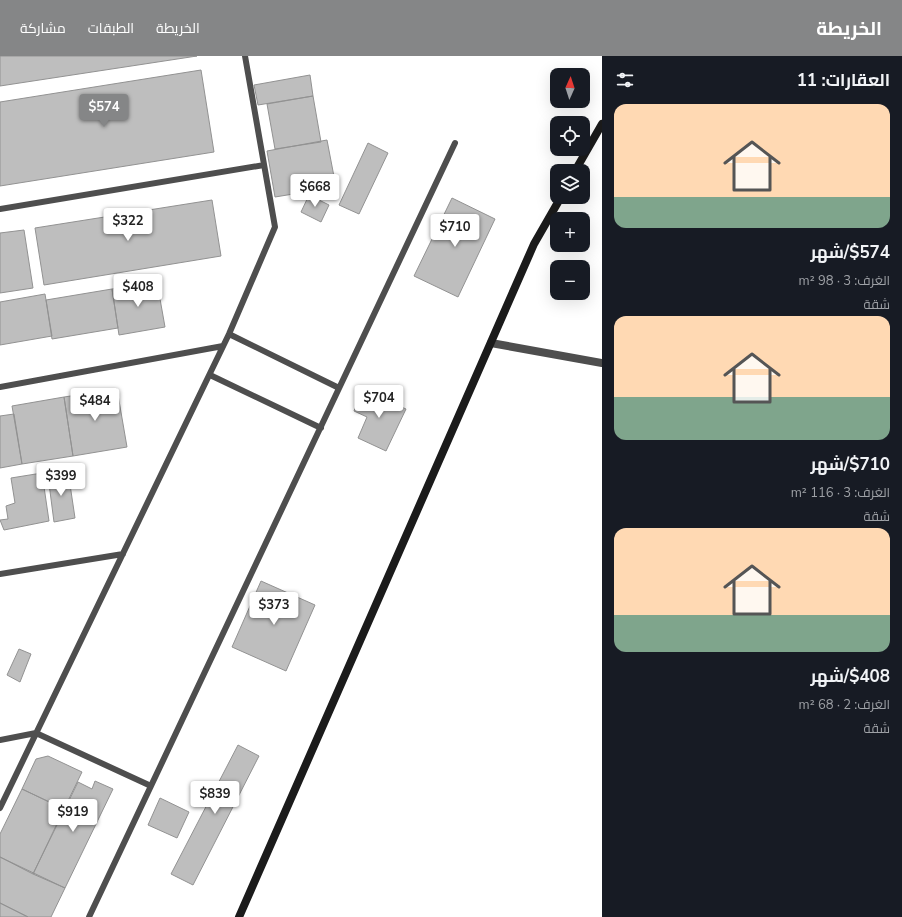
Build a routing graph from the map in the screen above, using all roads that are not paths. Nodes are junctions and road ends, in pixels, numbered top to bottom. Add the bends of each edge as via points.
1 (245, 56) edge
2 (602, 124) edge
3 (455, 143) dead end
4 (264, 164) junction
5 (579, 164) edge
6 (557, 204) edge
7 (0, 209) edge
8 (229, 334) junction
9 (491, 343) junction
10 (223, 346) junction
11 (602, 363) edge
12 (210, 375) junction
13 (0, 388) edge
14 (339, 388) junction
15 (321, 428) junction
16 (123, 554) junction
17 (0, 574) edge
18 (36, 733) junction
19 (0, 740) edge
20 (151, 786) junction
21 (0, 808) edge
22 (89, 917) edge
23 (239, 917) edge

1 - 4 lane
2 - 5 main road
3 - 14 lane
4 - 7 lane
4 - 8 lane via 275,228
6 - 9 main road via 534,244
8 - 10 lane
8 - 14 lane
9 - 11 street
9 - 23 main road
10 - 12 lane
10 - 13 lane
12 - 15 lane
12 - 16 lane
14 - 15 lane
15 - 20 lane
16 - 17 lane
16 - 18 lane
18 - 19 lane
18 - 20 lane
18 - 21 lane
20 - 22 lane

